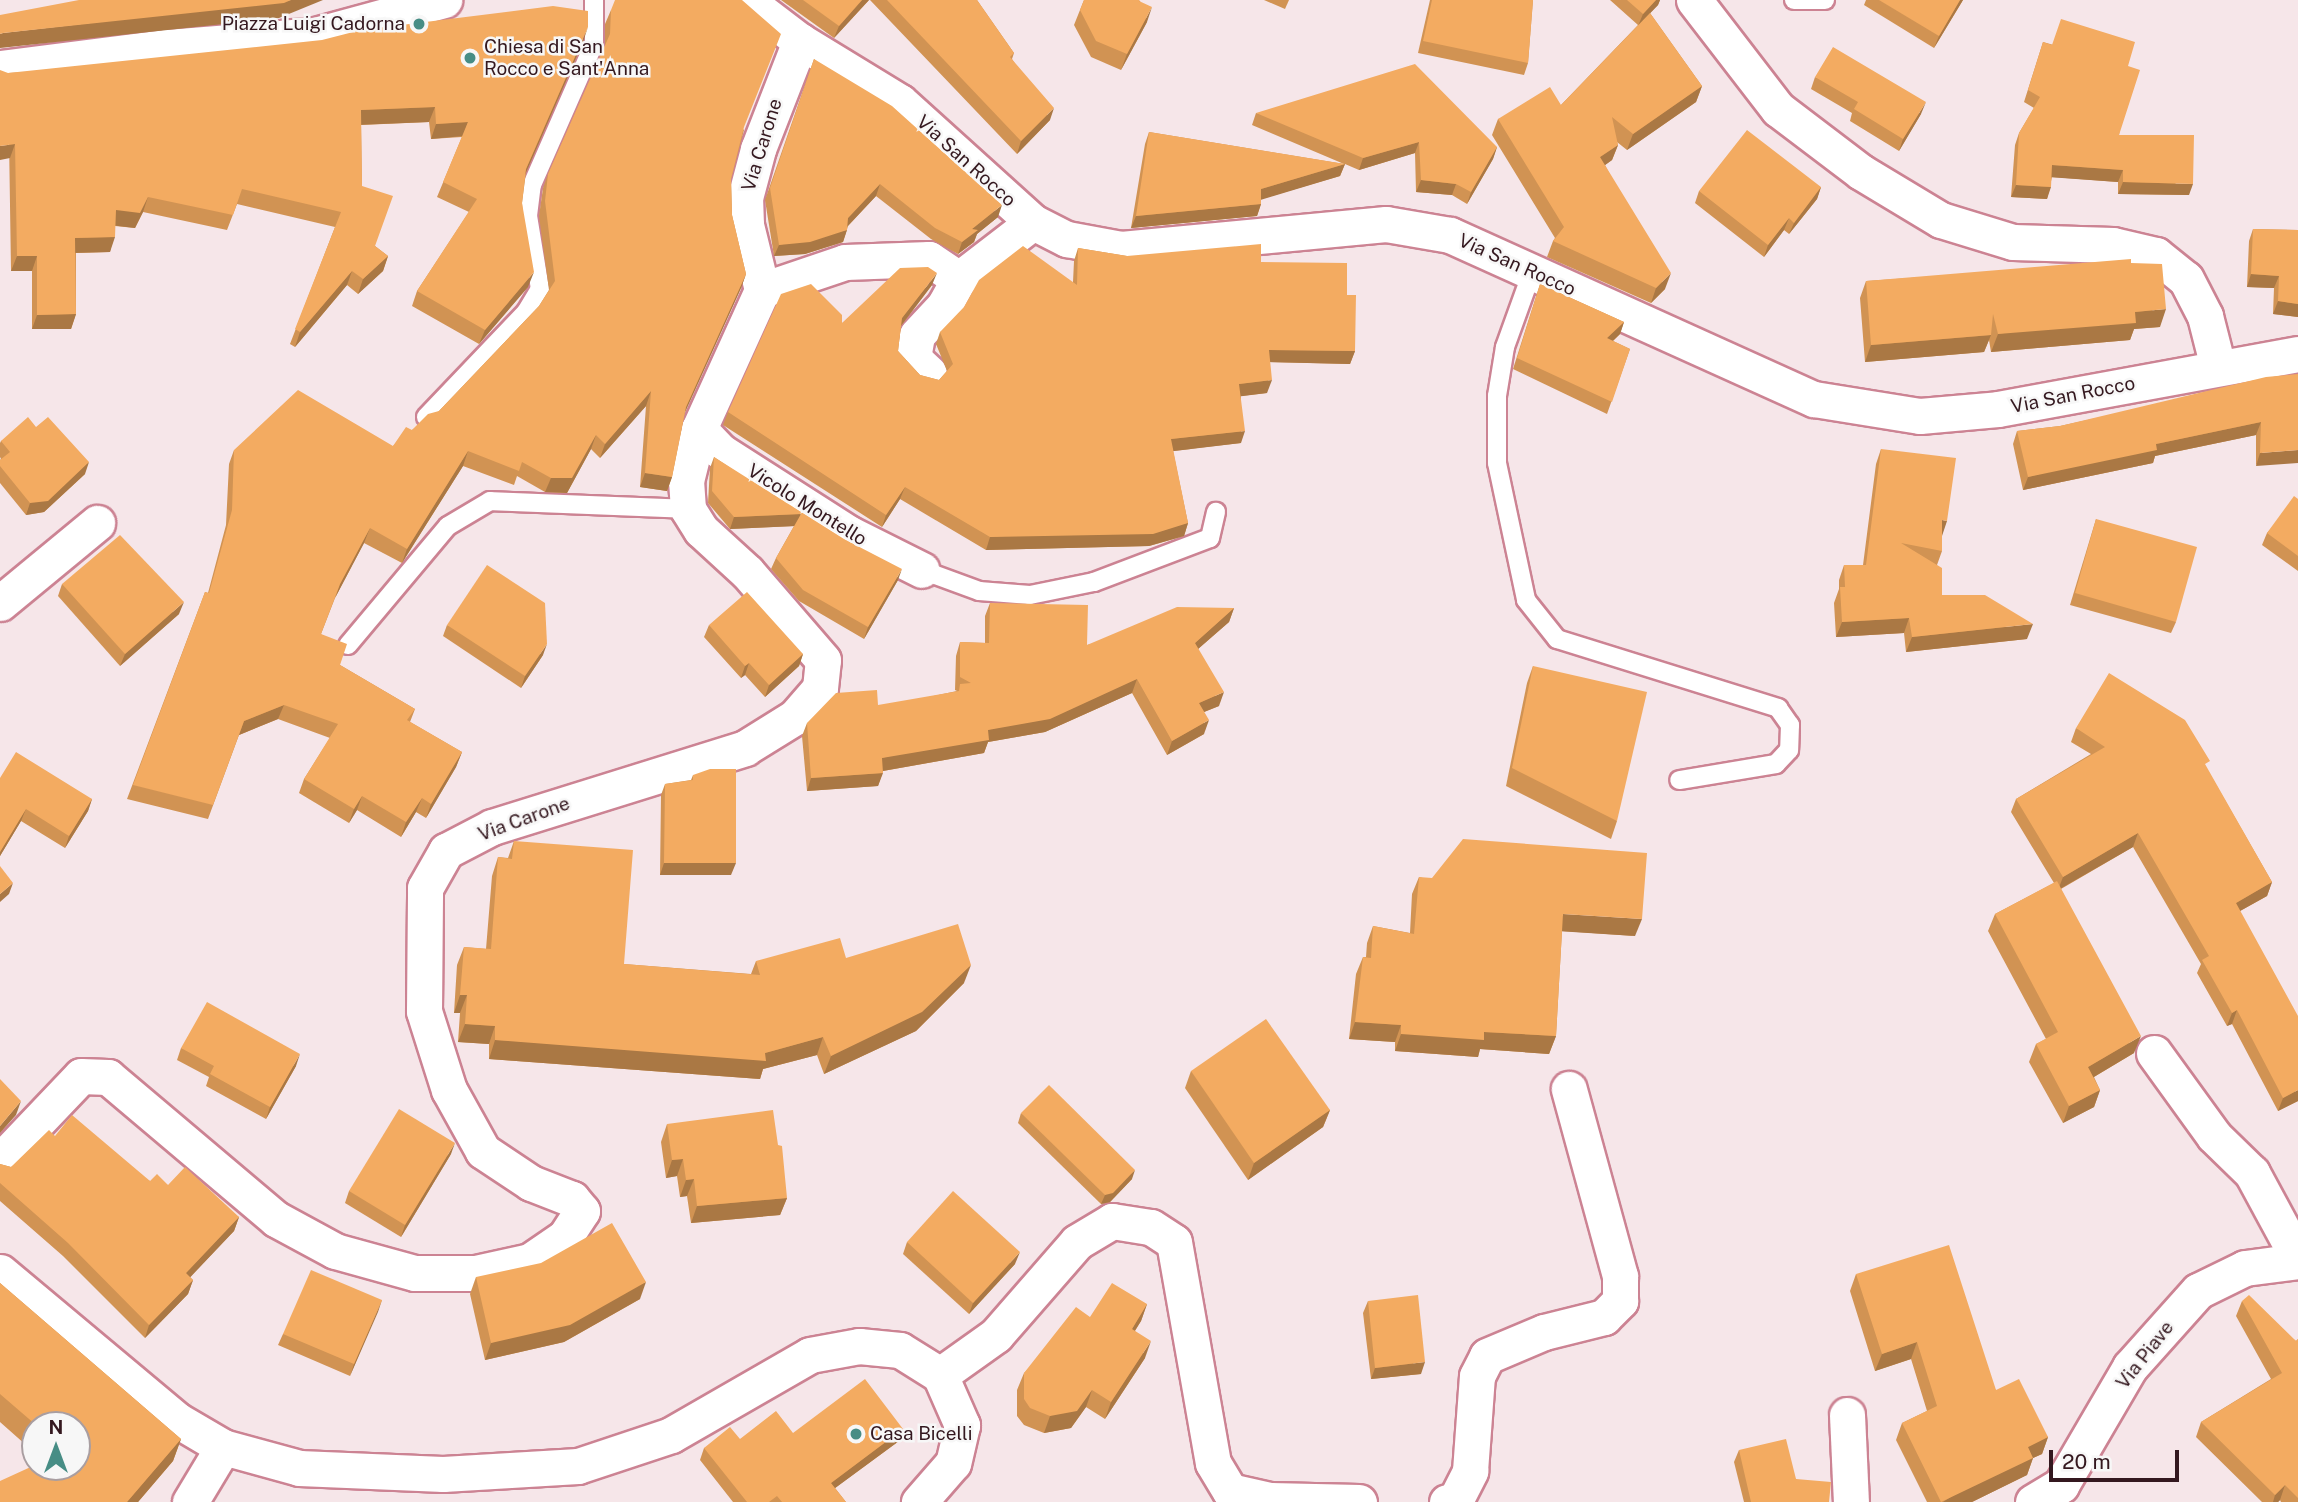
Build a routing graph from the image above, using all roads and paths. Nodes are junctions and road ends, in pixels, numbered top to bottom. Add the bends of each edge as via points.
1 (444, 0) edge
2 (594, 0) edge
3 (746, 0) edge
4 (1694, 0) edge
5 (1794, 0) edge
6 (1825, 0) edge
7 (800, 41) junction
8 (0, 68) edge
9 (1033, 222) junction
10 (1532, 272) junction
11 (959, 279) junction
12 (762, 290) junction
13 (2298, 354) edge
14 (2218, 367) junction
15 (929, 373) dead end
16 (426, 417) edge
17 (699, 429) junction
18 (688, 509) junction
19 (1216, 512) dead end
20 (97, 523) dead end
21 (922, 570) joint
22 (0, 603) edge
23 (348, 645) edge
24 (1679, 780) dead end
25 (2154, 1053) dead end
26 (1569, 1089) dead end
27 (0, 1161) edge
28 (2298, 1259) edge
29 (0, 1272) edge
30 (940, 1375) junction
31 (1847, 1415) dead end
32 (223, 1447) junction
33 (190, 1502) edge
34 (919, 1502) edge
35 (1359, 1502) edge
36 (1447, 1502) edge
37 (1851, 1502) edge
38 (2033, 1502) edge

1 - 8 street via 315,35
2 - 16 lane via 594,44 532,185 528,216 540,289 526,312
3 - 7 street, Via San Rocco
4 - 14 street via 1778,109 1861,172 1941,220 2013,242 2113,245 2156,255 2186,279 2205,316
5 - 6 lane
7 - 9 street, Via San Rocco via 900,102
7 - 12 street, Via Carone via 762,136 745,198 746,225
9 - 10 street, Via San Rocco via 1067,239 1121,249 1386,224 1450,235
9 - 11 street
10 - 14 street, Via San Rocco via 1814,399 1920,416 1998,409
10 - 24 lane via 1505,347 1497,396 1497,463 1526,600 1557,639 1778,708 1790,725 1789,750 1776,764
11 - 12 street via 929,259 845,262
11 - 15 street via 944,306 917,335 913,358
12 - 17 street
13 - 14 street, Via San Rocco
17 - 18 street via 686,481
17 - 21 street, Vicolo Montello via 720,451 850,534
18 - 23 lane via 490,501 448,526
18 - 27 street, Via Carone via 701,530 747,572 823,660 820,688 795,717 745,748 492,827 446,851 425,888 424,1011 449,1090 483,1151 531,1183 572,1199 582,1211 565,1237 530,1261 475,1273 415,1273 335,1251 276,1219 108,1077 81,1076
19 - 21 lane via 1210,538 1094,582 1030,595 979,591
20 - 22 street
25 - 28 street, Via Piave via 2214,1136 2252,1173
26 - 36 street via 1620,1276 1620,1301 1604,1317 1544,1332 1487,1356 1477,1376 1470,1471 1455,1501
28 - 38 street, Via Piave via 2245,1268 2198,1291 2130,1367 2061,1485
29 - 32 street via 177,1420
30 - 32 street via 900,1350 859,1346 810,1355 671,1435 578,1466 443,1474 366,1472 299,1468
30 - 34 street via 962,1425 953,1463
30 - 35 street via 996,1335 1077,1242 1112,1222 1151,1227 1174,1242 1213,1463 1230,1491 1270,1500
31 - 37 street
32 - 33 street

